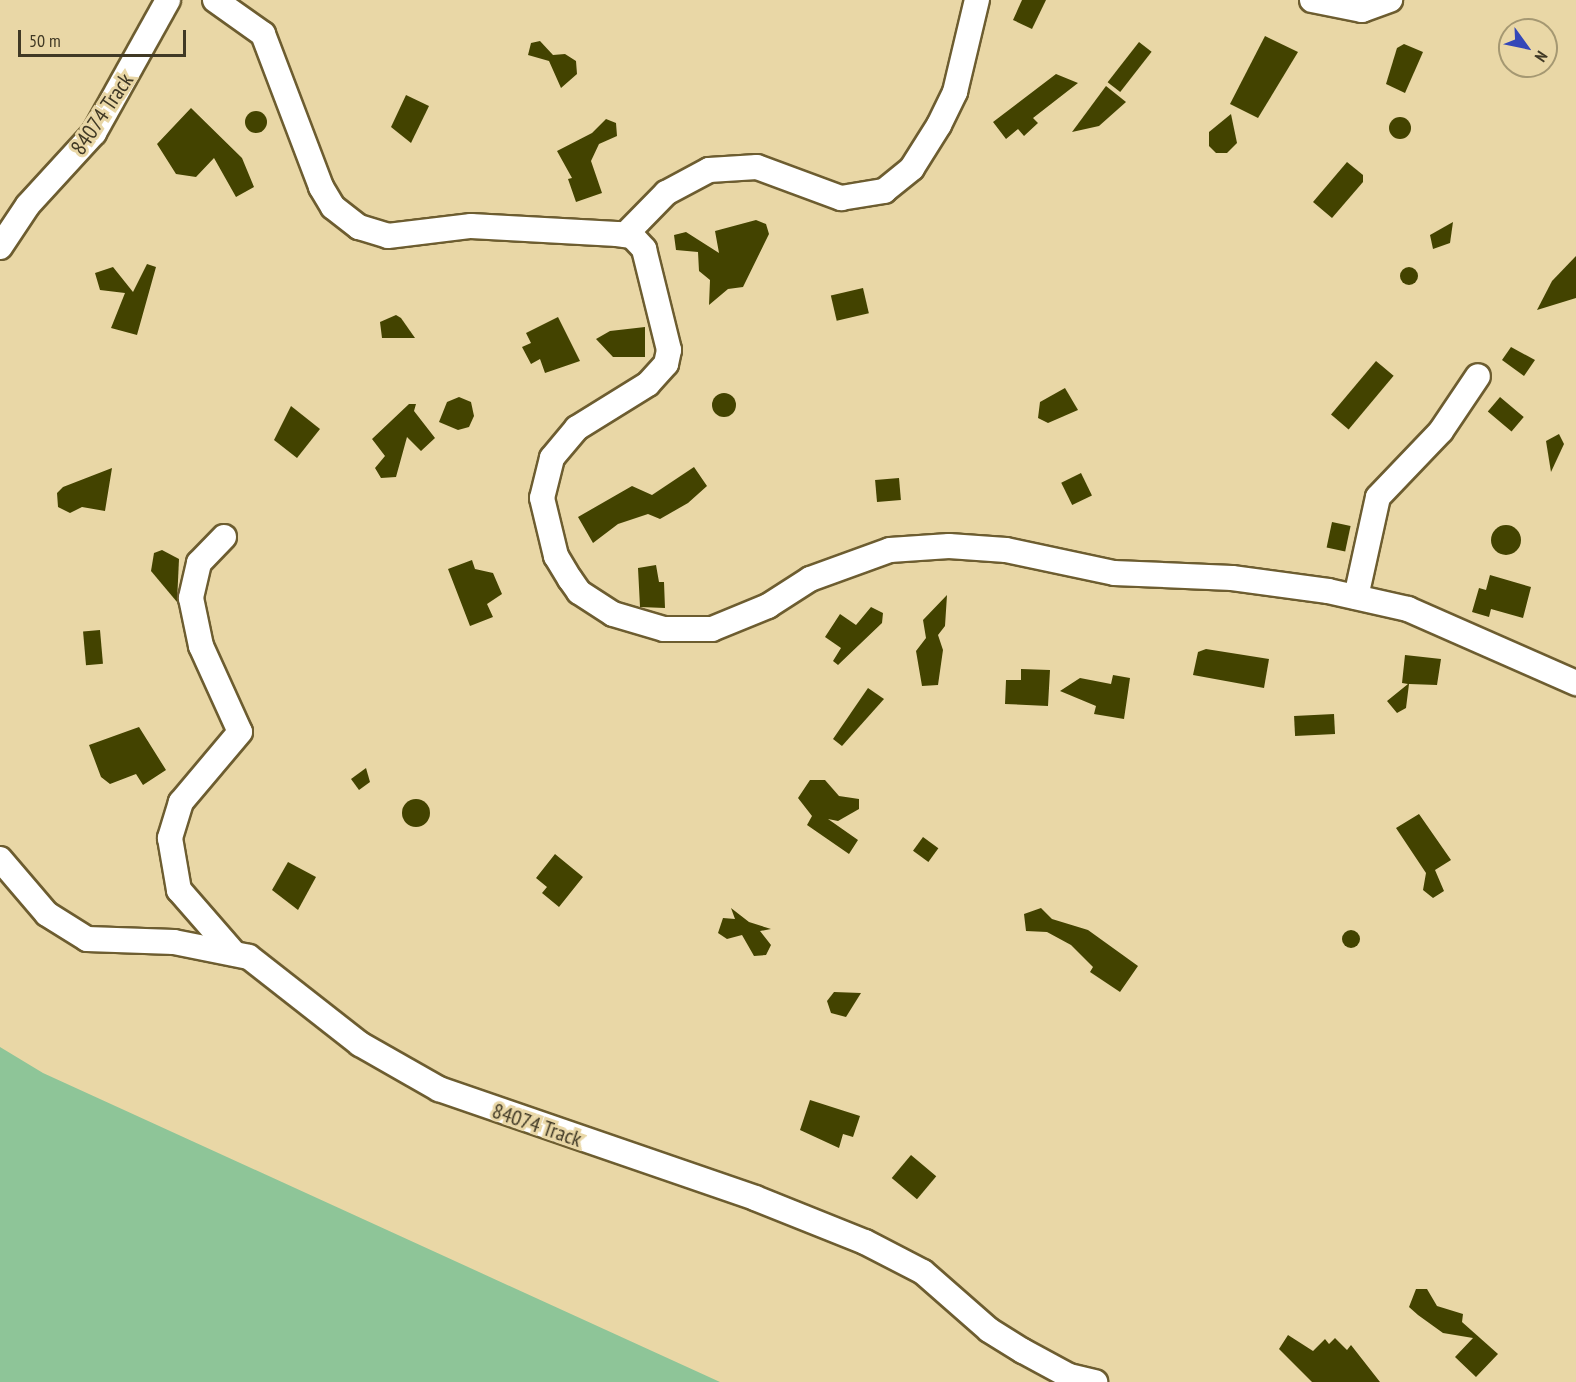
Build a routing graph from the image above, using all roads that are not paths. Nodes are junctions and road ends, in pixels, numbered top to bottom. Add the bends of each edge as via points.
1 (168, 0) edge
2 (215, 0) edge
3 (977, 0) edge
4 (1312, 0) edge
5 (1390, 0) edge
6 (625, 235) junction
7 (0, 247) edge
8 (1478, 376) dead end
9 (224, 537) dead end
10 (1356, 597) junction
11 (1576, 683) edge
12 (0, 859) edge
13 (233, 952) junction
14 (1095, 1382) edge

1 - 7 street, 84074 Track via 94,133 28,204
2 - 6 street via 262,34 321,187 333,207 359,227 388,236 471,225
3 - 6 street via 955,92 939,125 912,168 884,191 841,198 757,167 710,170 666,193
4 - 5 street via 1362,10
6 - 10 street via 640,243 648,256 669,350 666,364 648,384 577,428 552,458 542,498 556,556 570,579 579,592 613,614 664,629 712,629 768,606 810,579 890,550 949,546 1006,550 1114,573 1232,578
8 - 10 street via 1441,431 1378,497
9 - 13 street via 193,574 191,598 201,646 240,732 181,802 170,838 178,890
10 - 11 street via 1408,609
12 - 13 street, 84074 Track via 46,914 87,939 174,942
13 - 14 street, 84074 Track via 277,976 360,1044 439,1089 755,1198 865,1242 923,1272 989,1330 1023,1352 1069,1376

